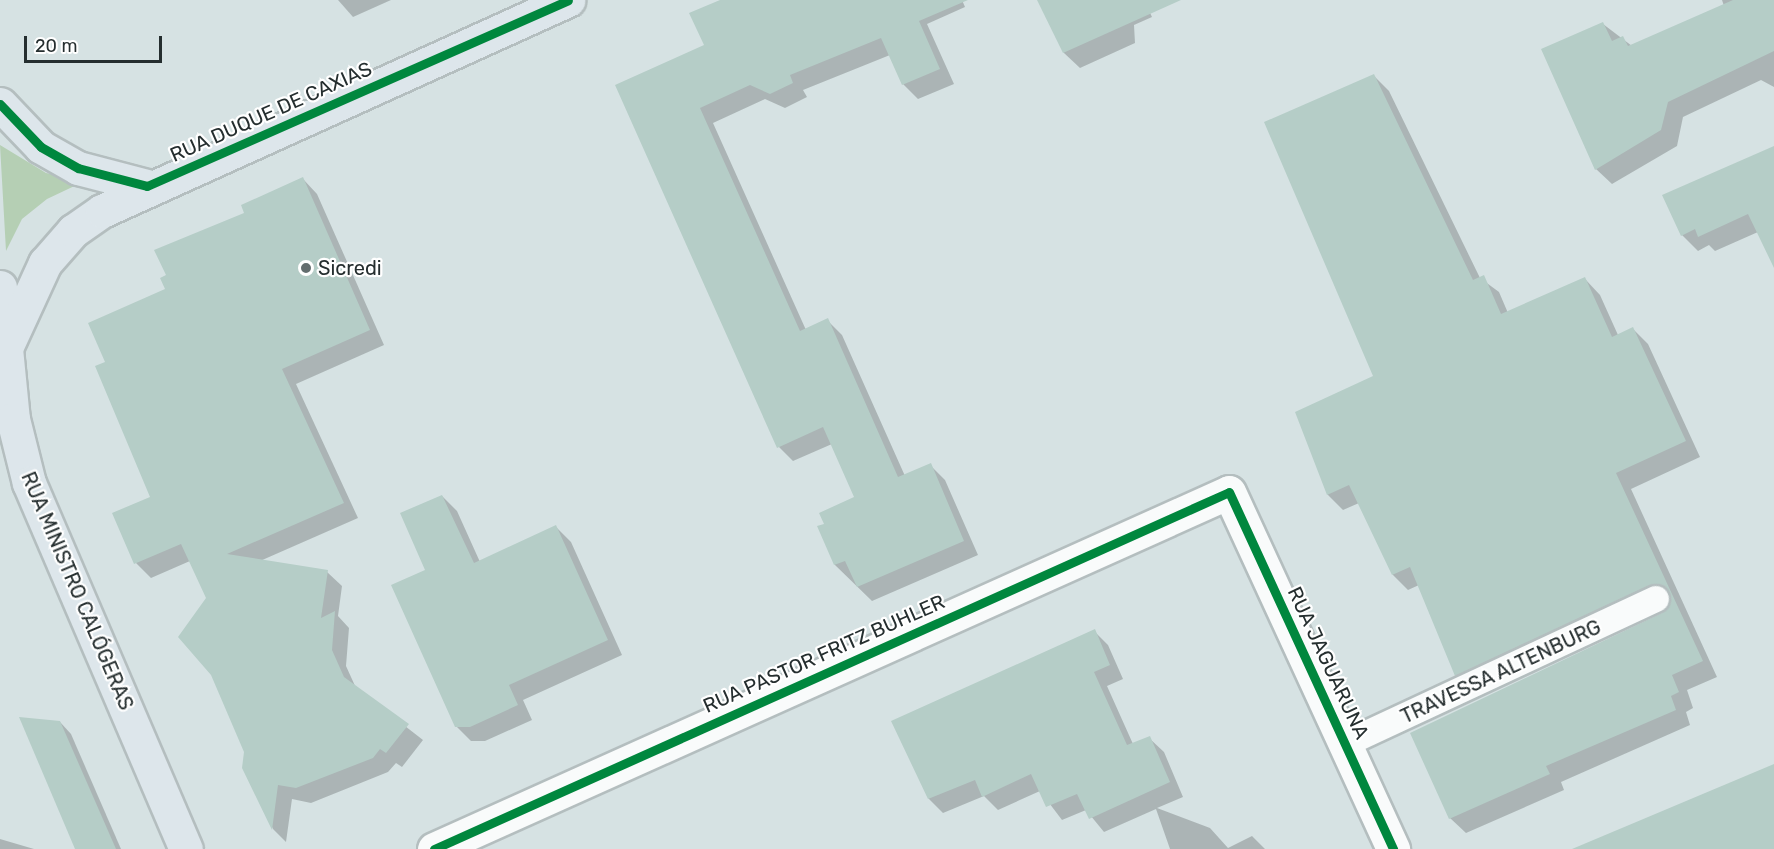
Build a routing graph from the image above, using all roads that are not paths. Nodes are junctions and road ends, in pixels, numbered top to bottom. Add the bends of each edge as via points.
1 (568, 0) edge
2 (0, 104) edge
3 (147, 186) junction
4 (0, 287) edge
5 (6, 348) junction
6 (1229, 492) joint
7 (1656, 599) dead end
8 (1346, 744) junction
9 (186, 849) edge
10 (434, 849) edge
11 (1393, 849) edge

1 - 3 main road, RUA DUQUE DE CAXIAS
2 - 3 main road via 41,147 78,168
3 - 5 main road, RUA DUQUE DE CAXIAS via 73,231 52,255
4 - 5 main road, RUA MINISTRO CALÓGERAS
5 - 9 main road, RUA MINISTRO CALÓGERAS via 14,419 29,483
6 - 8 street, RUA JAGUARUNA
6 - 10 street, RUA PASTOR FRITZ BUHLER
7 - 8 lane, TRAVESSA ALTENBURG
8 - 11 street, RUA JAGUARUNA

